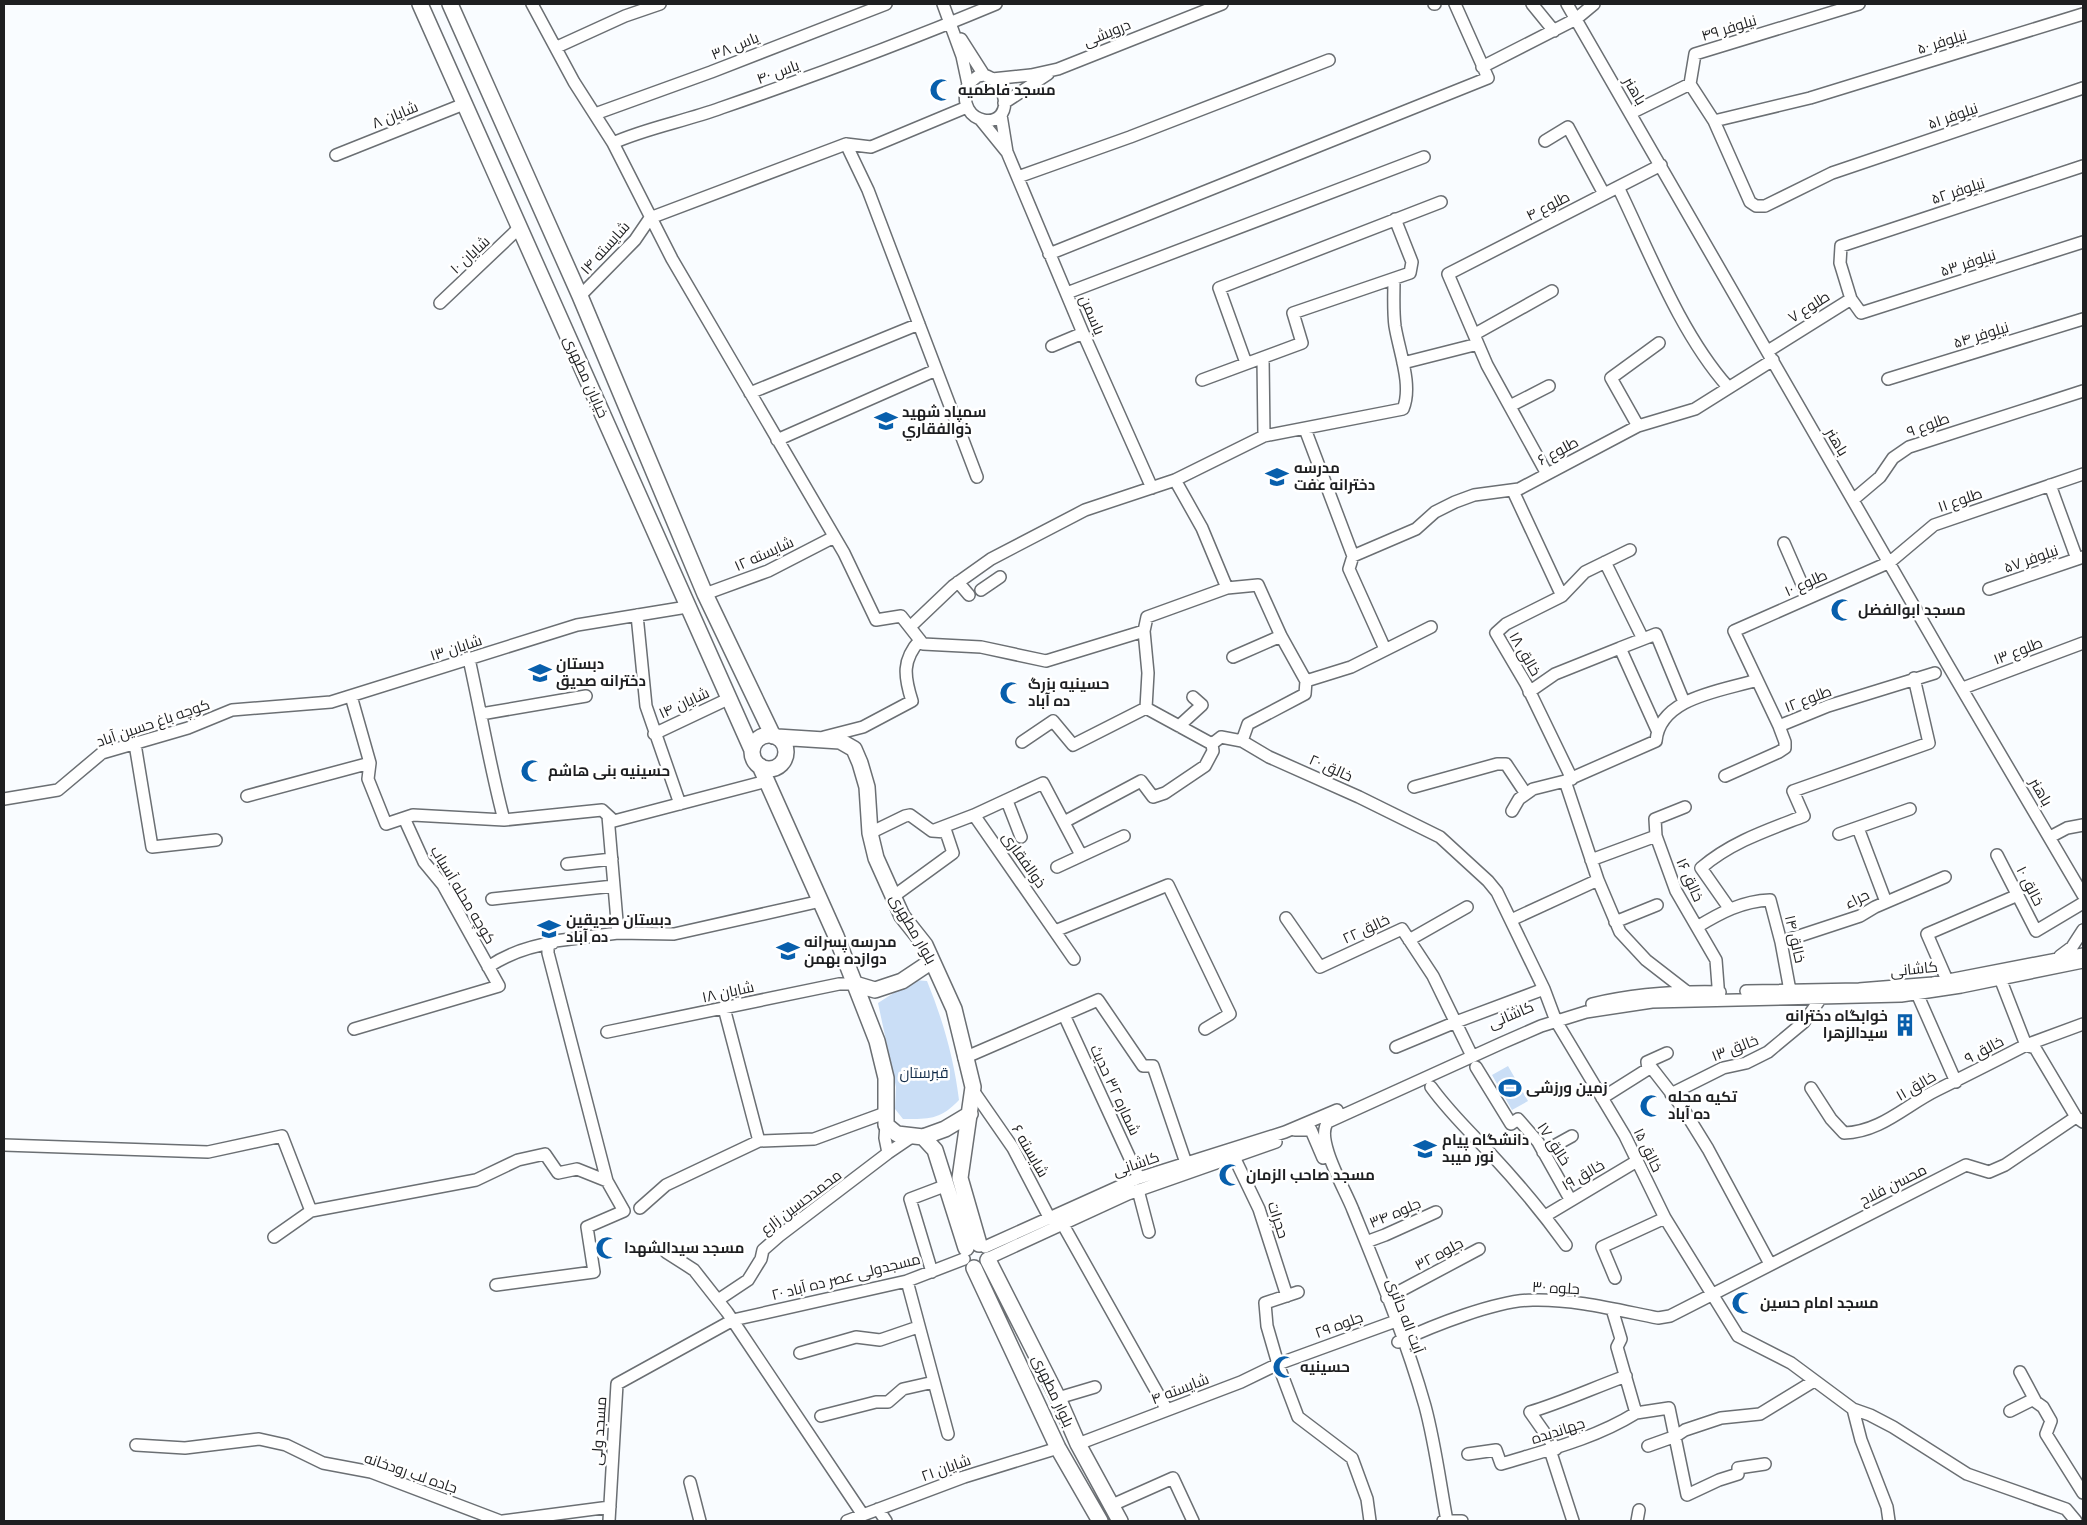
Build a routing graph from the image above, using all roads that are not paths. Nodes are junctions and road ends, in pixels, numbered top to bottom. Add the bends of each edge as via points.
1 (420, 4) edge
2 (450, 4) edge
3 (532, 4) edge
4 (660, 4) edge
5 (886, 4) edge
6 (943, 4) edge
7 (996, 4) edge
8 (1222, 4) edge
9 (1455, 4) edge
10 (1532, 4) edge
11 (1568, 4) edge
12 (1594, 4) edge
13 (1859, 4) edge
14 (2083, 14) edge
15 (1576, 19) junction
16 (951, 23) junction
17 (1554, 31) junction
18 (557, 47) junction
19 (1329, 60) dead end
20 (1482, 67) junction
21 (1058, 68) junction
22 (988, 77) junction
23 (968, 84) junction
24 (1690, 84) junction
25 (2083, 88) edge
26 (1004, 103) junction
27 (464, 104) junction
28 (967, 107) junction
29 (1631, 113) junction
30 (594, 114) junction
31 (1000, 115) junction
32 (979, 119) junction
33 (1714, 121) junction
34 (1545, 141) dead end
35 (613, 143) junction
36 (846, 144) junction
37 (1008, 152) junction
38 (336, 155) dead end
39 (1424, 157) dead end
40 (1661, 165) junction
41 (2083, 166) edge
42 (1018, 177) junction
43 (1618, 187) junction
44 (1604, 194) junction
45 (1442, 202) dead end
46 (650, 218) junction
47 (1395, 219) junction
48 (519, 228) junction
49 (2083, 242) edge
50 (1049, 254) junction
51 (1394, 279) junction
52 (1552, 291) dead end
53 (1066, 294) junction
54 (580, 296) junction
55 (1851, 299) junction
56 (440, 303) dead end
57 (1861, 314) joint
58 (2083, 319) edge
59 (918, 324) junction
60 (1083, 333) junction
61 (1477, 339) junction
62 (1659, 343) dead end
63 (1052, 346) dead end
64 (1770, 355) junction
65 (1263, 358) junction
66 (1246, 363) junction
67 (1403, 363) junction
68 (936, 370) junction
69 (1888, 379) dead end
70 (1202, 380) dead end
71 (1549, 386) dead end
72 (1728, 387) junction
73 (2083, 391) edge
74 (750, 393) junction
75 (1510, 406) junction
76 (1638, 426) junction
77 (1304, 429) junction
78 (1264, 436) junction
79 (777, 440) junction
80 (1547, 474) junction
81 (2083, 474) edge
82 (977, 477) dead end
83 (1174, 480) junction
84 (2050, 485) junction
85 (1152, 488) junction
86 (1513, 491) junction
87 (1854, 499) junction
88 (834, 537) junction
89 (1784, 543) dead end
90 (1630, 550) dead end
91 (1353, 556) junction
92 (2080, 558) edge
93 (1605, 562) junction
94 (1890, 562) junction
95 (976, 570) junction
96 (1000, 577) dead end
97 (958, 582) junction
98 (1227, 588) junction
99 (1989, 589) dead end
100 (705, 594) junction
101 (969, 595) dead end
102 (1562, 596) junction
103 (1808, 598) junction
104 (687, 607) junction
105 (637, 615) junction
106 (910, 627) junction
107 (1431, 627) dead end
108 (1144, 631) junction
109 (1280, 636) junction
110 (1643, 639) junction
111 (920, 640) junction
112 (2083, 643) edge
113 (1620, 648) junction
114 (1385, 649) junction
115 (1233, 657) dead end
116 (469, 660) junction
117 (1935, 673) dead end
118 (1914, 678) junction
119 (1757, 680) junction
120 (1306, 681) junction
121 (1962, 688) junction
122 (1529, 692) junction
123 (351, 696) junction
124 (586, 696) dead end
125 (1193, 697) dead end
126 (728, 699) junction
127 (1684, 702) junction
128 (1146, 708) junction
129 (232, 710) joint
130 (481, 714) junction
131 (1179, 726) junction
132 (1779, 726) junction
133 (1657, 730) junction
134 (654, 734) junction
135 (775, 736) junction
136 (817, 738) junction
137 (1242, 741) junction
138 (1022, 742) dead end
139 (135, 744) junction
140 (1212, 744) junction
141 (752, 750) junction
142 (782, 761) junction
143 (370, 763) junction
144 (760, 766) junction
145 (1724, 776) dead end
146 (1569, 780) junction
147 (767, 781) junction
148 (1414, 787) dead end
149 (1526, 794) junction
150 (247, 796) dead end
151 (776, 798) junction
152 (4, 799) edge
153 (1007, 801) junction
154 (680, 804) junction
155 (1685, 808) dead end
156 (1910, 808) dead end
157 (1512, 811) dead end
158 (974, 815) junction
159 (608, 816) junction
160 (404, 818) junction
161 (504, 820) junction
162 (1064, 822) junction
163 (2083, 825) edge
164 (1858, 828) junction
165 (932, 831) junction
166 (870, 833) junction
167 (1839, 834) dead end
168 (1124, 836) dead end
169 (1656, 836) junction
170 (1021, 837) dead end
171 (2050, 837) junction
172 (216, 840) dead end
173 (1997, 855) dead end
174 (1081, 856) junction
175 (612, 859) junction
176 (1591, 860) junction
177 (567, 864) dead end
178 (1057, 867) dead end
179 (1944, 877) dead end
180 (1598, 880) junction
181 (614, 886) junction
182 (2083, 894) edge
183 (2018, 895) junction
184 (894, 896) junction
185 (492, 900) dead end
186 (821, 902) junction
187 (1886, 902) junction
188 (2083, 903) edge
189 (1657, 905) dead end
190 (1467, 907) dead end
191 (1729, 908) junction
192 (1286, 918) dead end
193 (1511, 920) junction
194 (1615, 922) junction
195 (1697, 927) junction
196 (2083, 930) edge
197 (1055, 931) junction
198 (618, 932) junction
199 (1409, 940) junction
200 (554, 942) junction
201 (1781, 942) junction
202 (2083, 954) edge
203 (1074, 959) dead end
204 (2057, 959) junction
205 (932, 961) junction
206 (2083, 962) edge
207 (488, 967) junction
208 (2043, 971) junction
209 (1999, 975) junction
210 (1947, 980) junction
211 (854, 984) junction
212 (1544, 989) junction
213 (1915, 989) junction
214 (1791, 994) junction
215 (1719, 995) junction
216 (1685, 996) junction
217 (1821, 998) junction
218 (724, 1008) junction
219 (1064, 1015) junction
220 (1555, 1018) junction
221 (1456, 1022) junction
222 (2083, 1024) edge
223 (1205, 1028) dead end
224 (354, 1029) dead end
225 (607, 1032) dead end
226 (2026, 1045) junction
227 (1396, 1047) dead end
228 (1471, 1052) junction
229 (1667, 1053) dead end
230 (964, 1058) junction
231 (1647, 1062) junction
232 (1476, 1067) dead end
233 (1956, 1082) junction
234 (1431, 1087) dead end
235 (1811, 1088) dead end
236 (972, 1089) junction
237 (1671, 1094) junction
238 (1602, 1098) junction
239 (1338, 1109) junction
240 (970, 1114) junction
241 (885, 1119) junction
242 (2080, 1120) edge
243 (1328, 1122) junction
244 (1311, 1130) junction
245 (1284, 1132) junction
246 (918, 1136) junction
247 (1572, 1136) dead end
248 (759, 1141) junction
249 (4, 1145) edge
250 (1543, 1152) junction
251 (888, 1153) junction
252 (1234, 1157) junction
253 (1637, 1161) junction
254 (1186, 1163) junction
255 (1139, 1178) junction
256 (606, 1181) junction
257 (947, 1185) junction
258 (1138, 1190) junction
259 (1570, 1199) junction
260 (640, 1208) dead end
261 (311, 1212) junction
262 (1436, 1212) dead end
263 (1049, 1217) junction
264 (1547, 1218) junction
265 (1665, 1218) junction
266 (1062, 1223) junction
267 (1149, 1232) dead end
268 (274, 1236) dead end
269 (1366, 1242) junction
270 (1566, 1245) dead end
271 (1479, 1250) dead end
272 (666, 1252) dead end
273 (978, 1255) junction
274 (1770, 1264) junction
275 (932, 1272) junction
276 (1615, 1278) dead end
277 (907, 1281) junction
278 (496, 1285) dead end
279 (1298, 1292) dead end
280 (1712, 1292) junction
281 (1286, 1296) junction
282 (1387, 1298) junction
283 (718, 1300) junction
284 (1612, 1309) junction
285 (733, 1320) junction
286 (1393, 1322) junction
287 (918, 1327) junction
288 (1401, 1341) junction
289 (800, 1353) dead end
290 (1293, 1359) joint
291 (1278, 1364) junction
292 (2020, 1372) dead end
293 (1626, 1376) junction
294 (1814, 1380) junction
295 (934, 1382) junction
296 (1096, 1387) dead end
297 (1058, 1398) junction
298 (2034, 1400) junction
299 (1853, 1409) junction
300 (1167, 1410) junction
301 (2010, 1411) dead end
302 (1636, 1414) junction
303 (821, 1416) dead end
304 (948, 1434) dead end
305 (1676, 1436) junction
306 (1078, 1444) junction
307 (136, 1445) dead end
308 (1648, 1446) dead end
309 (1058, 1448) junction
310 (1553, 1450) junction
311 (1468, 1454) dead end
312 (1765, 1464) dead end
313 (690, 1482) dead end
314 (2083, 1493) edge
315 (1110, 1506) junction
316 (610, 1507) junction
317 (878, 1509) junction
318 (863, 1515) junction
319 (2083, 1519) edge
320 (502, 1521) edge
321 (609, 1521) edge
322 (700, 1521) edge
323 (847, 1521) edge
324 (886, 1521) edge
325 (1100, 1521) edge
326 (1120, 1521) edge
327 (1193, 1521) edge
328 (1370, 1521) edge
329 (1445, 1521) edge
330 (1462, 1521) edge
331 (1573, 1521) edge
332 (1889, 1521) edge
333 (2078, 1521) edge

1 - 27 main road, خیابان مطهری
2 - 54 main road, خیابان مطهری
3 - 18 street
4 - 18 street
5 - 30 street, یاس ۳۸
6 - 16 street
7 - 16 street, یاس ۴۰
8 - 21 street, درویشی
9 - 20 street
10 - 17 street
11 - 15 street, باهنر
12 - 15 street
13 - 24 street, نیلوفر ۴۹ via 1695,54
14 - 33 street, نیلوفر ۵۰ via 1810,98
15 - 17 street
15 - 29 street, باهنر
16 - 22 street
16 - 23 street
16 - 35 street, یاس ۴۰ via 684,122 634,134
17 - 20 street
18 - 30 street
19 - 42 street
20 - 50 street via 1488,78
21 - 22 street via 1031,75
21 - 26 street
22 - 23 street via 978,76
22 - 26 street via 1001,90
23 - 28 street
24 - 29 street
24 - 33 street
25 - 33 street, نیلوفر ۵۱ via 1832,173 1765,206 1750,202
26 - 31 street
27 - 38 street, شایان ۸
27 - 48 main road, خیابان مطهری
28 - 32 street
28 - 36 street via 871,147
29 - 40 street, باهنر
30 - 35 street
31 - 32 street via 991,122
31 - 37 street, یاسمن
32 - 37 street, یاسمن
34 - 44 street via 1568,127
35 - 46 street
36 - 46 street
36 - 59 street via 868,190
37 - 42 street, یاسمن
39 - 53 street
40 - 43 street, طلوع ۴
40 - 64 street, باهنر
41 - 55 street, نیلوفر ۵۲ via 1841,246 1840,263
42 - 50 street, یاسمن
43 - 44 street, طلوع ۴
43 - 72 street via 1686,328 1709,365
44 - 61 street, طلوع ۴ via 1448,274
45 - 47 street
46 - 54 street, شایسته ۱۴ via 635,240
46 - 74 street
47 - 51 street via 1412,262 1410,273
47 - 66 street via 1219,288
48 - 56 street, شایان ۱۰
48 - 104 main road, خیابان مطهری
49 - 57 street, نیلوفر ۵۳
50 - 53 street, یاسمن
51 - 65 street via 1293,314 1302,343
51 - 67 street via 1395,324
52 - 61 street
53 - 60 street, یاسمن
54 - 100 main road, خیابان مطهری
55 - 57 street, طلوع ۷
55 - 64 street, طلوع ۷
58 - 69 street, نیلوفر ۵۴
59 - 68 street
59 - 74 street
60 - 63 street
60 - 85 street, یاسمن
61 - 67 street
61 - 75 street via 1487,365
62 - 76 street via 1611,378
64 - 72 street, طلوع ۶
64 - 87 street, باهنر
65 - 66 street
65 - 78 street
66 - 70 street
67 - 77 street via 1407,400 1403,409
68 - 79 street
68 - 82 street
71 - 75 street
72 - 76 street, طلوع ۶ via 1695,409
73 - 87 street, طلوع ۹ via 1909,447 1893,458 1880,478
74 - 79 street
75 - 80 street
76 - 80 street, طلوع ۶
77 - 78 street
77 - 91 street
78 - 83 street
79 - 88 street
80 - 86 street, طلوع ۶
81 - 84 street, طلوع ۱۱
83 - 85 street
83 - 98 street via 1202,528
84 - 92 street
84 - 94 street, طلوع ۱۱ via 1934,524
85 - 95 street via 1085,510
86 - 91 street, طلوع ۶ via 1474,495 1455,502 1435,512 1416,529
86 - 102 street
87 - 94 street, باهنر
88 - 100 street, شایسته ۱۲ via 768,571
88 - 106 street via 876,620 902,616
89 - 103 street
90 - 93 street, خالق ۱۸
91 - 114 street via 1349,569
92 - 99 street, نیلوفر ۵۷
93 - 102 street, خالق ۱۸ via 1585,572
93 - 110 street
94 - 103 street, طلوع ۱۰
94 - 121 street, باهنر
95 - 96 street via 984,588
95 - 97 street
97 - 101 street
97 - 106 street
98 - 108 street via 1147,617
98 - 109 street via 1258,585
100 - 135 main road, خیابان مطهری
102 - 122 street, خالق ۱۸ via 1506,624 1496,633
103 - 119 street, طلوع ۱۰ via 1734,632
104 - 105 street, شایان ۱۳
104 - 126 main road, خیابان مطهری
105 - 116 street, شایان ۱۳ via 577,624
105 - 134 street via 642,682
106 - 111 street
107 - 114 street
108 - 111 street via 1046,661 981,648 923,644
108 - 128 street via 1148,672
109 - 115 street
109 - 120 street
110 - 113 street
110 - 127 street via 1656,634
111 - 136 street via 910,651 907,662 906,675 912,701 863,727
112 - 121 street, طلوع ۱۳
113 - 122 street via 1555,674
113 - 133 street
114 - 120 street via 1351,667
116 - 123 street, شایان ۱۳
116 - 130 street
117 - 118 street, طلوع ۱۲
118 - 132 street, طلوع ۱۲
118 - 191 street via 1929,744 1842,772 1793,792 1804,816 1747,838 1701,868
119 - 127 street
119 - 132 street
120 - 137 street via 1305,694 1248,724
121 - 171 street, باهنر
122 - 146 street, خالق ۱۸
123 - 129 street, شایان ۱۳ via 331,702
123 - 143 street
124 - 130 street
125 - 131 street via 1202,705
126 - 134 street, شایان ۱۴
126 - 141 main road, خیابان مطهری
127 - 133 street via 1665,715
128 - 131 street
128 - 138 street via 1073,745 1053,721
129 - 139 street, کوچه باغ حسین آباد
130 - 161 street
131 - 140 street
132 - 145 street, طلوع ۱۲ via 1786,742 1785,748
133 - 146 street via 1656,741
134 - 154 street
135 - 136 main road, بلوار مطهری
135 - 141 main road via 757,740
135 - 142 main road via 784,746
136 - 166 main road, بلوار مطهری via 840,741 854,749 867,787
137 - 140 street, خالق ۲۰ via 1221,737
137 - 193 street, خالق ۲۰ via 1440,838 1488,880
139 - 152 street, کوچه باغ حسین آباد via 102,753 58,790
139 - 172 street via 152,847
140 - 162 street via 1213,751 1205,766 1165,792 1153,797 1141,781
141 - 144 main road
142 - 144 main road via 772,768
142 - 151 main road
143 - 150 street
143 - 160 street via 368,779 386,824
144 - 147 main road
146 - 149 street via 1533,789
146 - 176 street, خالق ۱۸
147 - 151 main road
147 - 154 street
148 - 149 street via 1506,764
149 - 157 street
151 - 186 main road
153 - 158 street
153 - 162 street via 1043,783
153 - 170 street
154 - 159 street via 614,821
155 - 169 street via 1655,820
156 - 164 street
158 - 165 street
158 - 197 street, ذوالفقاری
159 - 161 street via 602,810
159 - 175 street
160 - 161 street via 413,815
160 - 207 street, کوچه محله آسیاب via 424,862 443,885
162 - 174 street
163 - 171 street via 2067,828
164 - 167 street
164 - 187 street
165 - 166 street via 910,815
165 - 184 street via 946,832 953,853
166 - 184 main road, بلوار مطهری via 876,858
168 - 174 street
169 - 176 street
169 - 195 street, خالق ۱۶ via 1676,891
171 - 182 street, باهنر
173 - 183 street, خالق ۱۰
174 - 178 street
175 - 177 street
175 - 181 street
176 - 180 street, خالق ۱۸
179 - 187 street, حراء
180 - 193 street
180 - 194 street, خالق ۱۸
181 - 185 street
181 - 198 street
183 - 188 street, خالق ۱۰ via 2036,931
183 - 210 street via 1927,934
184 - 205 main road, بلوار مطهری via 902,916 925,945
186 - 198 street via 674,934
186 - 211 main road
187 - 201 street, حراء via 1860,916
189 - 194 street
190 - 199 street
191 - 195 street
191 - 201 street, خالق ۱۴ via 1770,900
192 - 199 street, خالق ۲۲ via 1320,967 1402,929
193 - 212 street, خالق ۲۰
194 - 216 street, خالق ۱۸ via 1646,960
195 - 215 street, خالق ۱۶ via 1716,960
196 - 204 street via 2072,948
197 - 203 street, ذوالفقاری
197 - 223 street via 1168,885 1230,1014
198 - 200 street
199 - 221 street, خالق ۲۲ via 1433,976
200 - 207 street via 514,952
200 - 256 street via 548,946 548,953
201 - 214 street, خالق ۱۴
202 - 204 street, کاشانی
204 - 208 street
204 - 209 street, کاشانی
205 - 211 main road via 902,981 875,990
205 - 230 main road, بلوار مطهری via 954,1009
206 - 208 street, کاشانی
207 - 224 street, کوچه محله آسیاب via 499,986
208 - 209 street, کاشانی
209 - 210 street, کاشانی
209 - 213 street, کاشانی
209 - 226 street, خالق ۹
210 - 213 street, کاشانی
211 - 218 street, شایان ۱۸ via 840,984
211 - 241 main road via 882,1059 886,1078
212 - 220 street, خالق ۲۰
212 - 221 street
213 - 214 street, کاشانی
213 - 217 street, کاشانی
213 - 233 street, خالق ۱۱
214 - 215 street, کاشانی
214 - 217 street, کاشانی
215 - 216 street, کاشانی
216 - 220 street, کاشانی via 1614,999
217 - 237 street, خالق ۱۳ via 1804,1022 1768,1052 1746,1063 1723,1068
218 - 225 street, شایان ۱۸
218 - 248 street
219 - 230 street
219 - 254 street via 1098,1000 1144,1066 1153,1066
219 - 255 street, شماره ۳۲ حدیث
220 - 228 street, کاشانی
220 - 238 street, خالق ۱۵
221 - 227 street
221 - 228 street, خالق ۲۲
222 - 226 street
226 - 233 street, خالق ۹
226 - 242 street, خالق ۹ via 2035,1048
228 - 239 street, کاشانی
228 - 243 street, کاشانی
229 - 231 street
230 - 236 main road, بلوار مطهری
231 - 237 street
231 - 238 street via 1648,1069
232 - 250 street, خالق ۱۷ via 1511,1124 1518,1119
233 - 235 street, خالق ۱۱ via 1916,1101 1878,1126 1844,1133
234 - 264 street via 1463,1128
236 - 240 main road, بلوار مطهری
236 - 263 street, شایسته ۶ via 1013,1148
237 - 274 street via 1708,1149
238 - 253 street, خالق ۱۵
239 - 243 street
239 - 245 street, کاشانی
240 - 246 main road via 945,1129
240 - 273 main road, بلوار مطهری via 960,1178
241 - 246 main road via 897,1134
241 - 248 street via 814,1139
241 - 251 street
242 - 274 street, محسن فلاح via 2005,1166 1989,1172 1966,1165
243 - 244 street, کاشانی
243 - 269 street, آیت اله حائری via 1323,1132 1327,1151
244 - 245 street
244 - 252 street, کاشانی
244 - 286 street, آیت اله حائری
245 - 254 street, کاشانی
246 - 251 street, محمدحسین زارع
246 - 257 main road, بلوار مطهری via 935,1150
247 - 250 street
248 - 260 street via 666,1185
249 - 261 street via 208,1152 282,1136
250 - 259 street, خالق ۱۷
251 - 283 street, محمدحسین زارع via 774,1240 763,1250 761,1260 748,1280
252 - 258 street, کاشانی
252 - 281 street, حجرات via 1260,1209
253 - 259 street, خالق ۱۹
253 - 265 street, خالق ۱۵
254 - 255 street, کاشانی
255 - 263 street, کاشانی
256 - 261 street via 577,1169 558,1173 545,1154 518,1160 476,1180
256 - 278 street via 624,1211 587,1227 594,1272
257 - 273 main road, بلوار مطهری
257 - 275 street via 910,1199
258 - 266 street, کاشانی
258 - 267 street
259 - 264 street, خالق ۱۹
261 - 268 street
262 - 269 street, جلوه ۳۴
263 - 266 street
263 - 273 street, کاشانی
264 - 270 street
265 - 276 street via 1602,1247
265 - 280 street, خالق ۱۵
266 - 273 street, کاشانی
266 - 300 street
269 - 282 street, آیت اله حائری
271 - 282 street, جلوه ۳۲
272 - 283 street via 694,1270
273 - 275 street, مسجدولی عصر ده آباد ۲۰
273 - 297 main road, بلوار مطهری
273 - 309 main road, بلوار مطهری
274 - 280 street, محسن فلاح
275 - 277 street, مسجدولی عصر ده آباد ۲۰
277 - 285 street, مسجدولی عصر ده آباد ۲۰
277 - 287 street
279 - 281 street
280 - 284 street, جلوه ۳۰ via 1670,1316 1658,1318
280 - 294 street, خالق ۱۵ via 1738,1336 1791,1363
281 - 291 street via 1266,1303 1267,1326
282 - 286 street, آیت اله حائری
283 - 285 street
284 - 288 street, جلوه ۳۰ via 1578,1302 1532,1300 1498,1304
284 - 293 street via 1621,1339 1617,1347
285 - 316 street, مسجد ولی via 617,1384
285 - 318 street
286 - 288 street, آیت اله حائری
286 - 290 street, جلوه ۲۹
287 - 289 street via 880,1340 856,1337
287 - 295 street
288 - 329 street, آیت اله حائری via 1421,1412
290 - 291 street, شایسته ۴
291 - 300 street, شایسته ۴
291 - 328 street via 1298,1417 1352,1458 1367,1499
292 - 298 street
293 - 302 street
293 - 310 street via 1575,1398 1530,1412
294 - 299 street, خالق ۱۵
294 - 305 street via 1760,1414 1720,1418
295 - 303 street via 903,1389 888,1402
295 - 304 street
296 - 297 street
297 - 306 main road, بلوار مطهری
298 - 301 street
298 - 314 street via 2051,1421 2046,1434
299 - 332 street
299 - 333 street, خالق ۱۵ via 1893,1427 1967,1474 2066,1509
300 - 306 street, شایسته ۴
302 - 305 street, جهاندیده via 1669,1408
302 - 310 street, جهاندیده via 1614,1428
305 - 308 street
305 - 312 street, جهاندیده via 1687,1495 1738,1474 1738,1468
306 - 315 main road, بلوار مطهری
307 - 320 street, جاده لب رودخانه via 185,1448 259,1439 286,1444 323,1463 370,1472
309 - 317 street, شایان ۲۱ via 964,1477
309 - 325 main road, بلوار مطهری
310 - 311 street, جهاندیده via 1501,1464 1496,1450
310 - 331 street
313 - 322 street
315 - 326 main road, بلوار مطهری
315 - 327 street via 1173,1478
316 - 320 street
316 - 321 street, مسجد ولی
317 - 318 street, شایان ۲۱
317 - 324 street
318 - 323 street, شایان ۲۱
319 - 333 street
329 - 330 street

